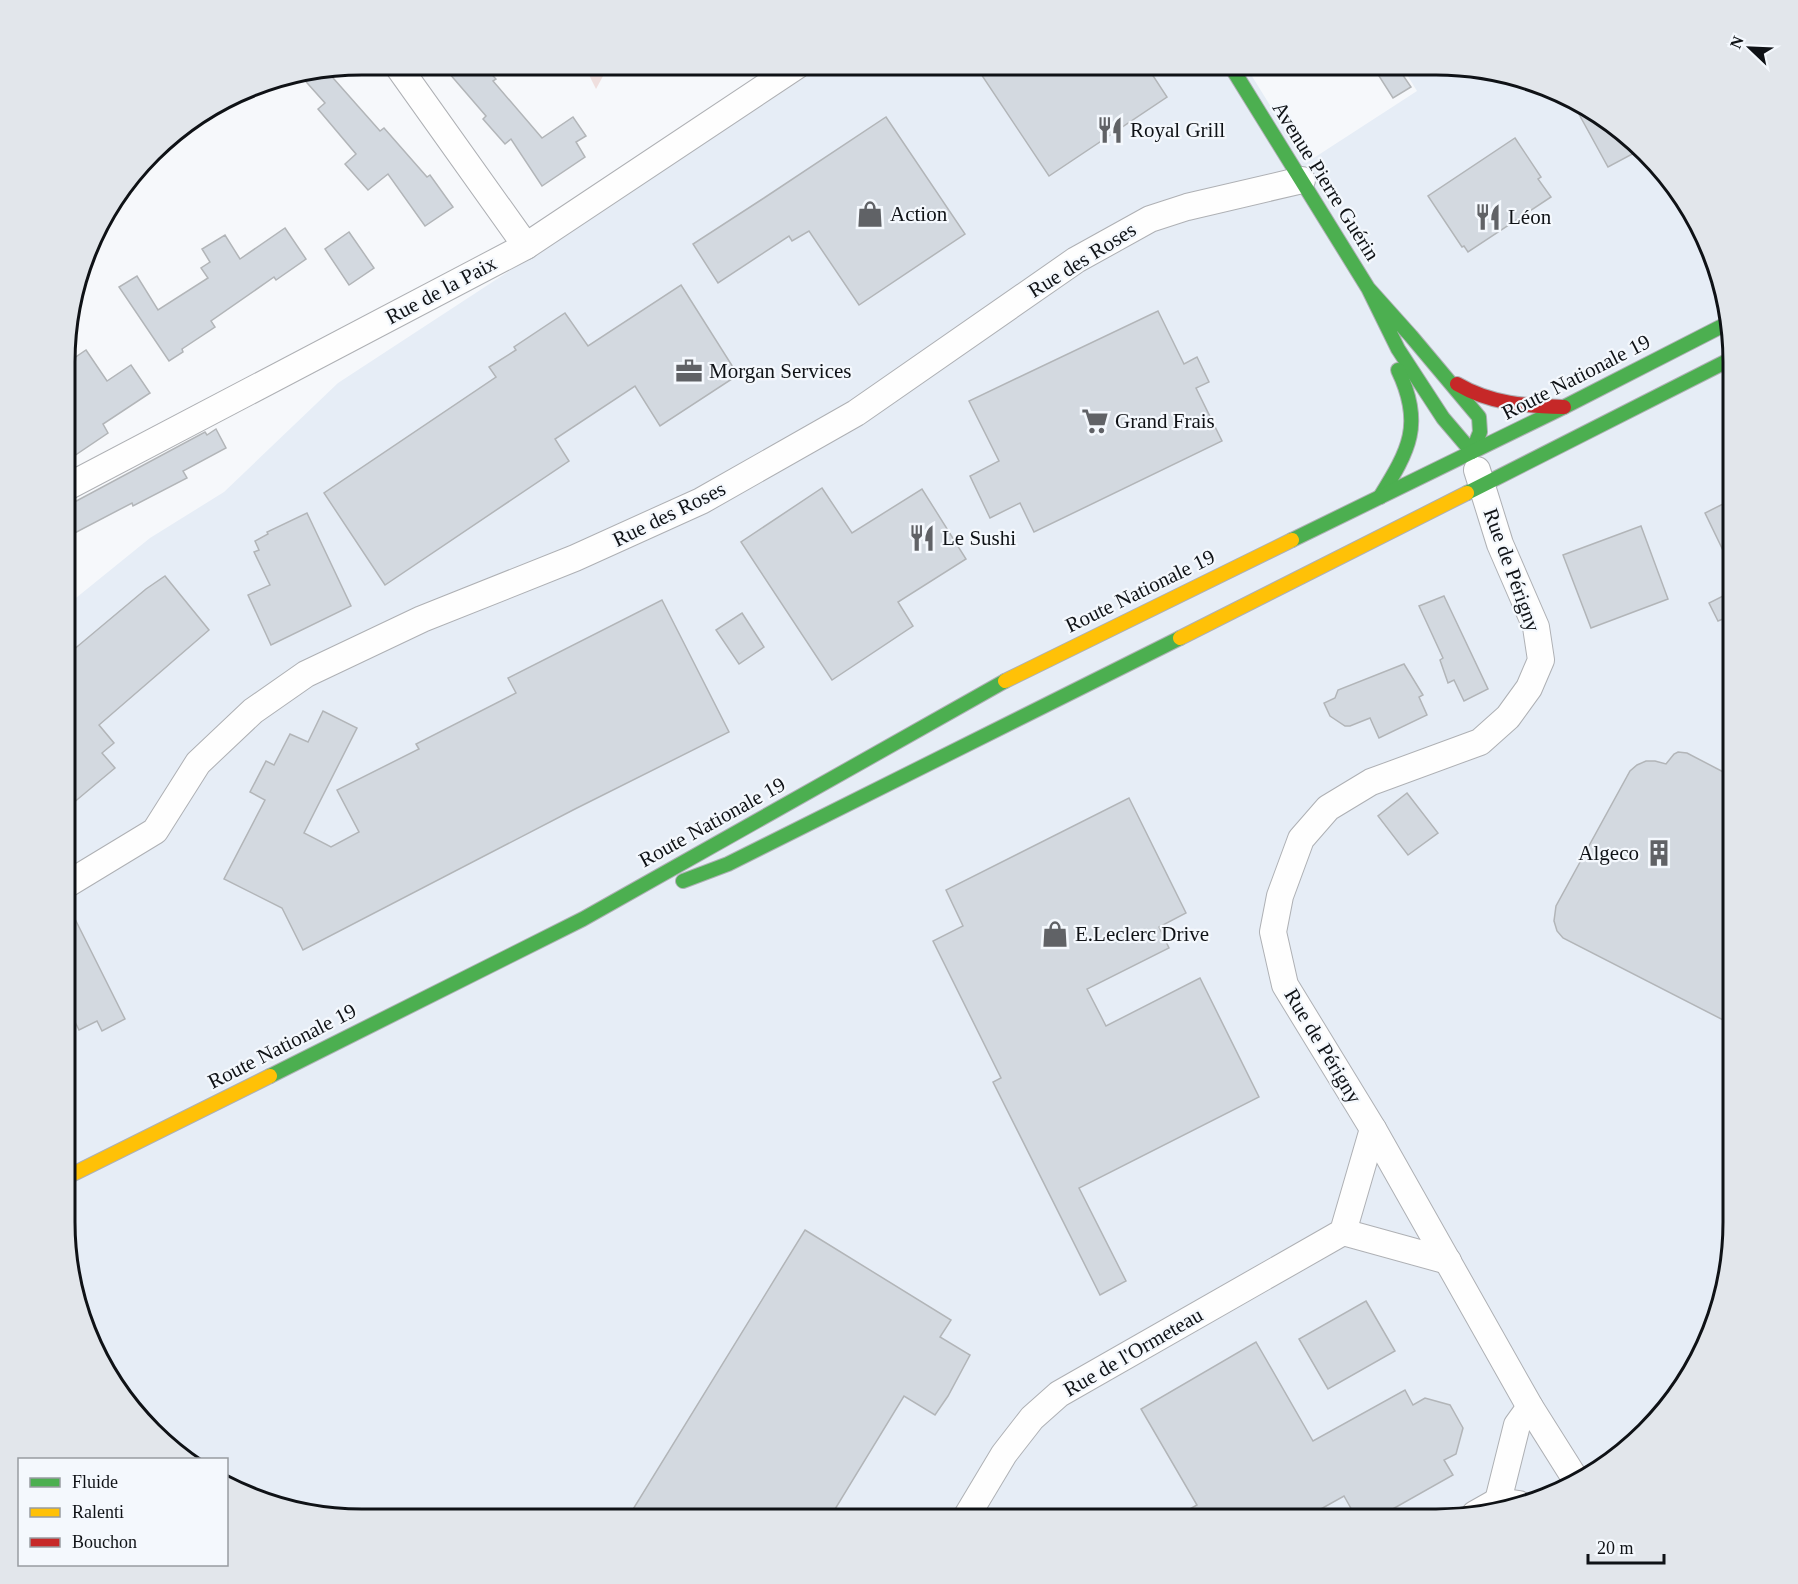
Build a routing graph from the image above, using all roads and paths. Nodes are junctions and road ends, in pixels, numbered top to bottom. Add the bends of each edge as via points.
1 (405, 75) edge
2 (783, 75) edge
3 (1236, 75) edge
4 (1302, 180) junction
5 (526, 246) junction
6 (1368, 288) junction
7 (1721, 327) edge
8 (1723, 363) edge
9 (1443, 374) junction
10 (1564, 407) junction
11 (1472, 452) junction
12 (75, 483) edge
13 (1482, 484) junction
14 (1380, 497) junction
15 (75, 880) edge
16 (583, 919) junction
17 (1373, 1129) junction
18 (75, 1173) edge
19 (1343, 1232) junction
20 (1448, 1261) junction
21 (1530, 1407) junction
22 (1573, 1475) edge
23 (1508, 1499) edge
24 (971, 1509) edge

1 - 5 street
2 - 5 street, Rue de la Paix
3 - 4 main road, Avenue Pierre Guérin
4 - 6 main road, Avenue Pierre Guérin
4 - 15 street, Rue des Roses via 1150,219 1076,260 856,413 701,501 306,674 253,711 198,764 155,831
5 - 12 street, Rue de la Paix
6 - 9 main road, Avenue Pierre Guérin
6 - 11 main road, Avenue Pierre Guérin via 1398,349 1443,418
6 - 14 main road via 1376,331 1403,380 1412,406 1409,438 1401,462
7 - 10 main road, Route Nationale 19
8 - 13 main road, Route Nationale 19
9 - 10 main road via 1489,400 1509,405
9 - 11 main road, Avenue Pierre Guérin via 1479,417 1480,432
10 - 11 main road, Route Nationale 19
11 - 13 street, Rue de Périgny
11 - 14 main road, Route Nationale 19
13 - 16 main road, Route Nationale 19 via 728,864
13 - 17 street, Rue de Périgny via 1500,544 1536,627 1541,660 1529,688 1508,717 1480,742 1371,782 1328,808 1301,839 1280,896 1273,932 1285,985
14 - 16 main road, Route Nationale 19 via 999,684
16 - 18 main road, Route Nationale 19
17 - 19 street
17 - 20 street, Rue de Périgny
19 - 20 street
19 - 24 street, Rue de l'Ormeteau via 1059,1394 1032,1418 1004,1454
20 - 21 street, Rue de Périgny
21 - 22 street, Rue de Périgny
21 - 23 street via 1517,1425

